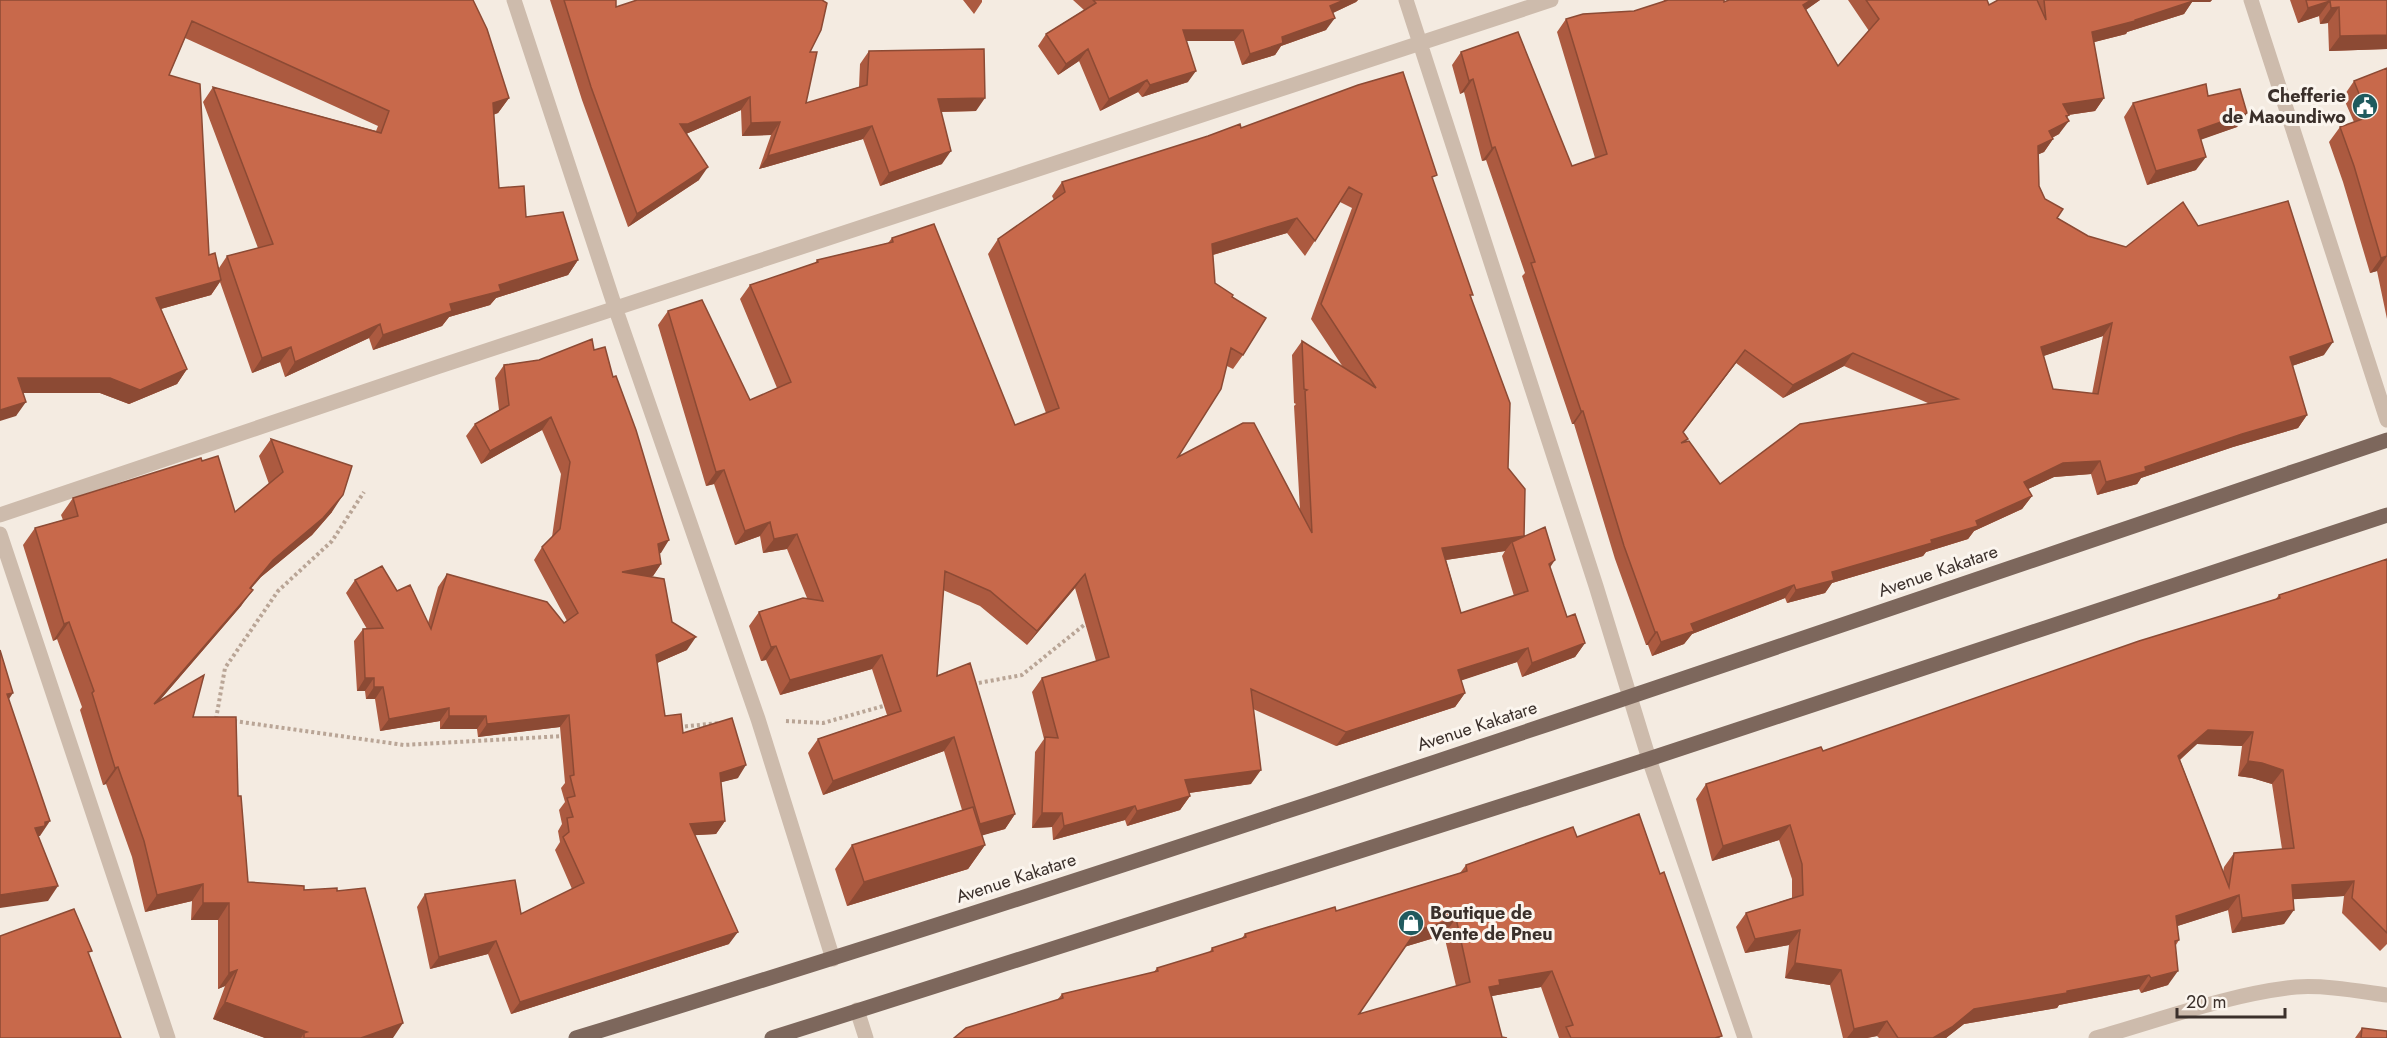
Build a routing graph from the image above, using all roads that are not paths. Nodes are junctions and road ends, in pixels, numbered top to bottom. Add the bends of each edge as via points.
1 (514, 0) edge
2 (1406, 0) edge
3 (1551, 0) edge
4 (2251, 0) edge
5 (1420, 42) junction
6 (616, 310) junction
7 (2387, 420) edge
8 (2387, 440) edge
9 (2387, 514) edge
10 (0, 515) edge
11 (0, 534) edge
12 (1629, 696) junction
13 (1649, 759) junction
14 (833, 959) junction
15 (2387, 995) edge
16 (857, 1010) junction
17 (168, 1038) edge
18 (576, 1038) edge
19 (772, 1038) edge
20 (866, 1038) edge
21 (1745, 1038) edge
22 (2096, 1038) edge

1 - 6 street
2 - 5 street
3 - 5 street
4 - 7 street
5 - 6 street
5 - 12 street
6 - 10 street
6 - 14 street via 758,719
8 - 12 main road, Avenue Kakatare
9 - 13 main road
11 - 17 street
12 - 13 street
12 - 14 main road, Avenue Kakatare
13 - 16 main road
13 - 21 street
14 - 18 main road, Avenue Kakatare
15 - 22 street via 2298,987 2248,995
16 - 19 main road
16 - 20 street

